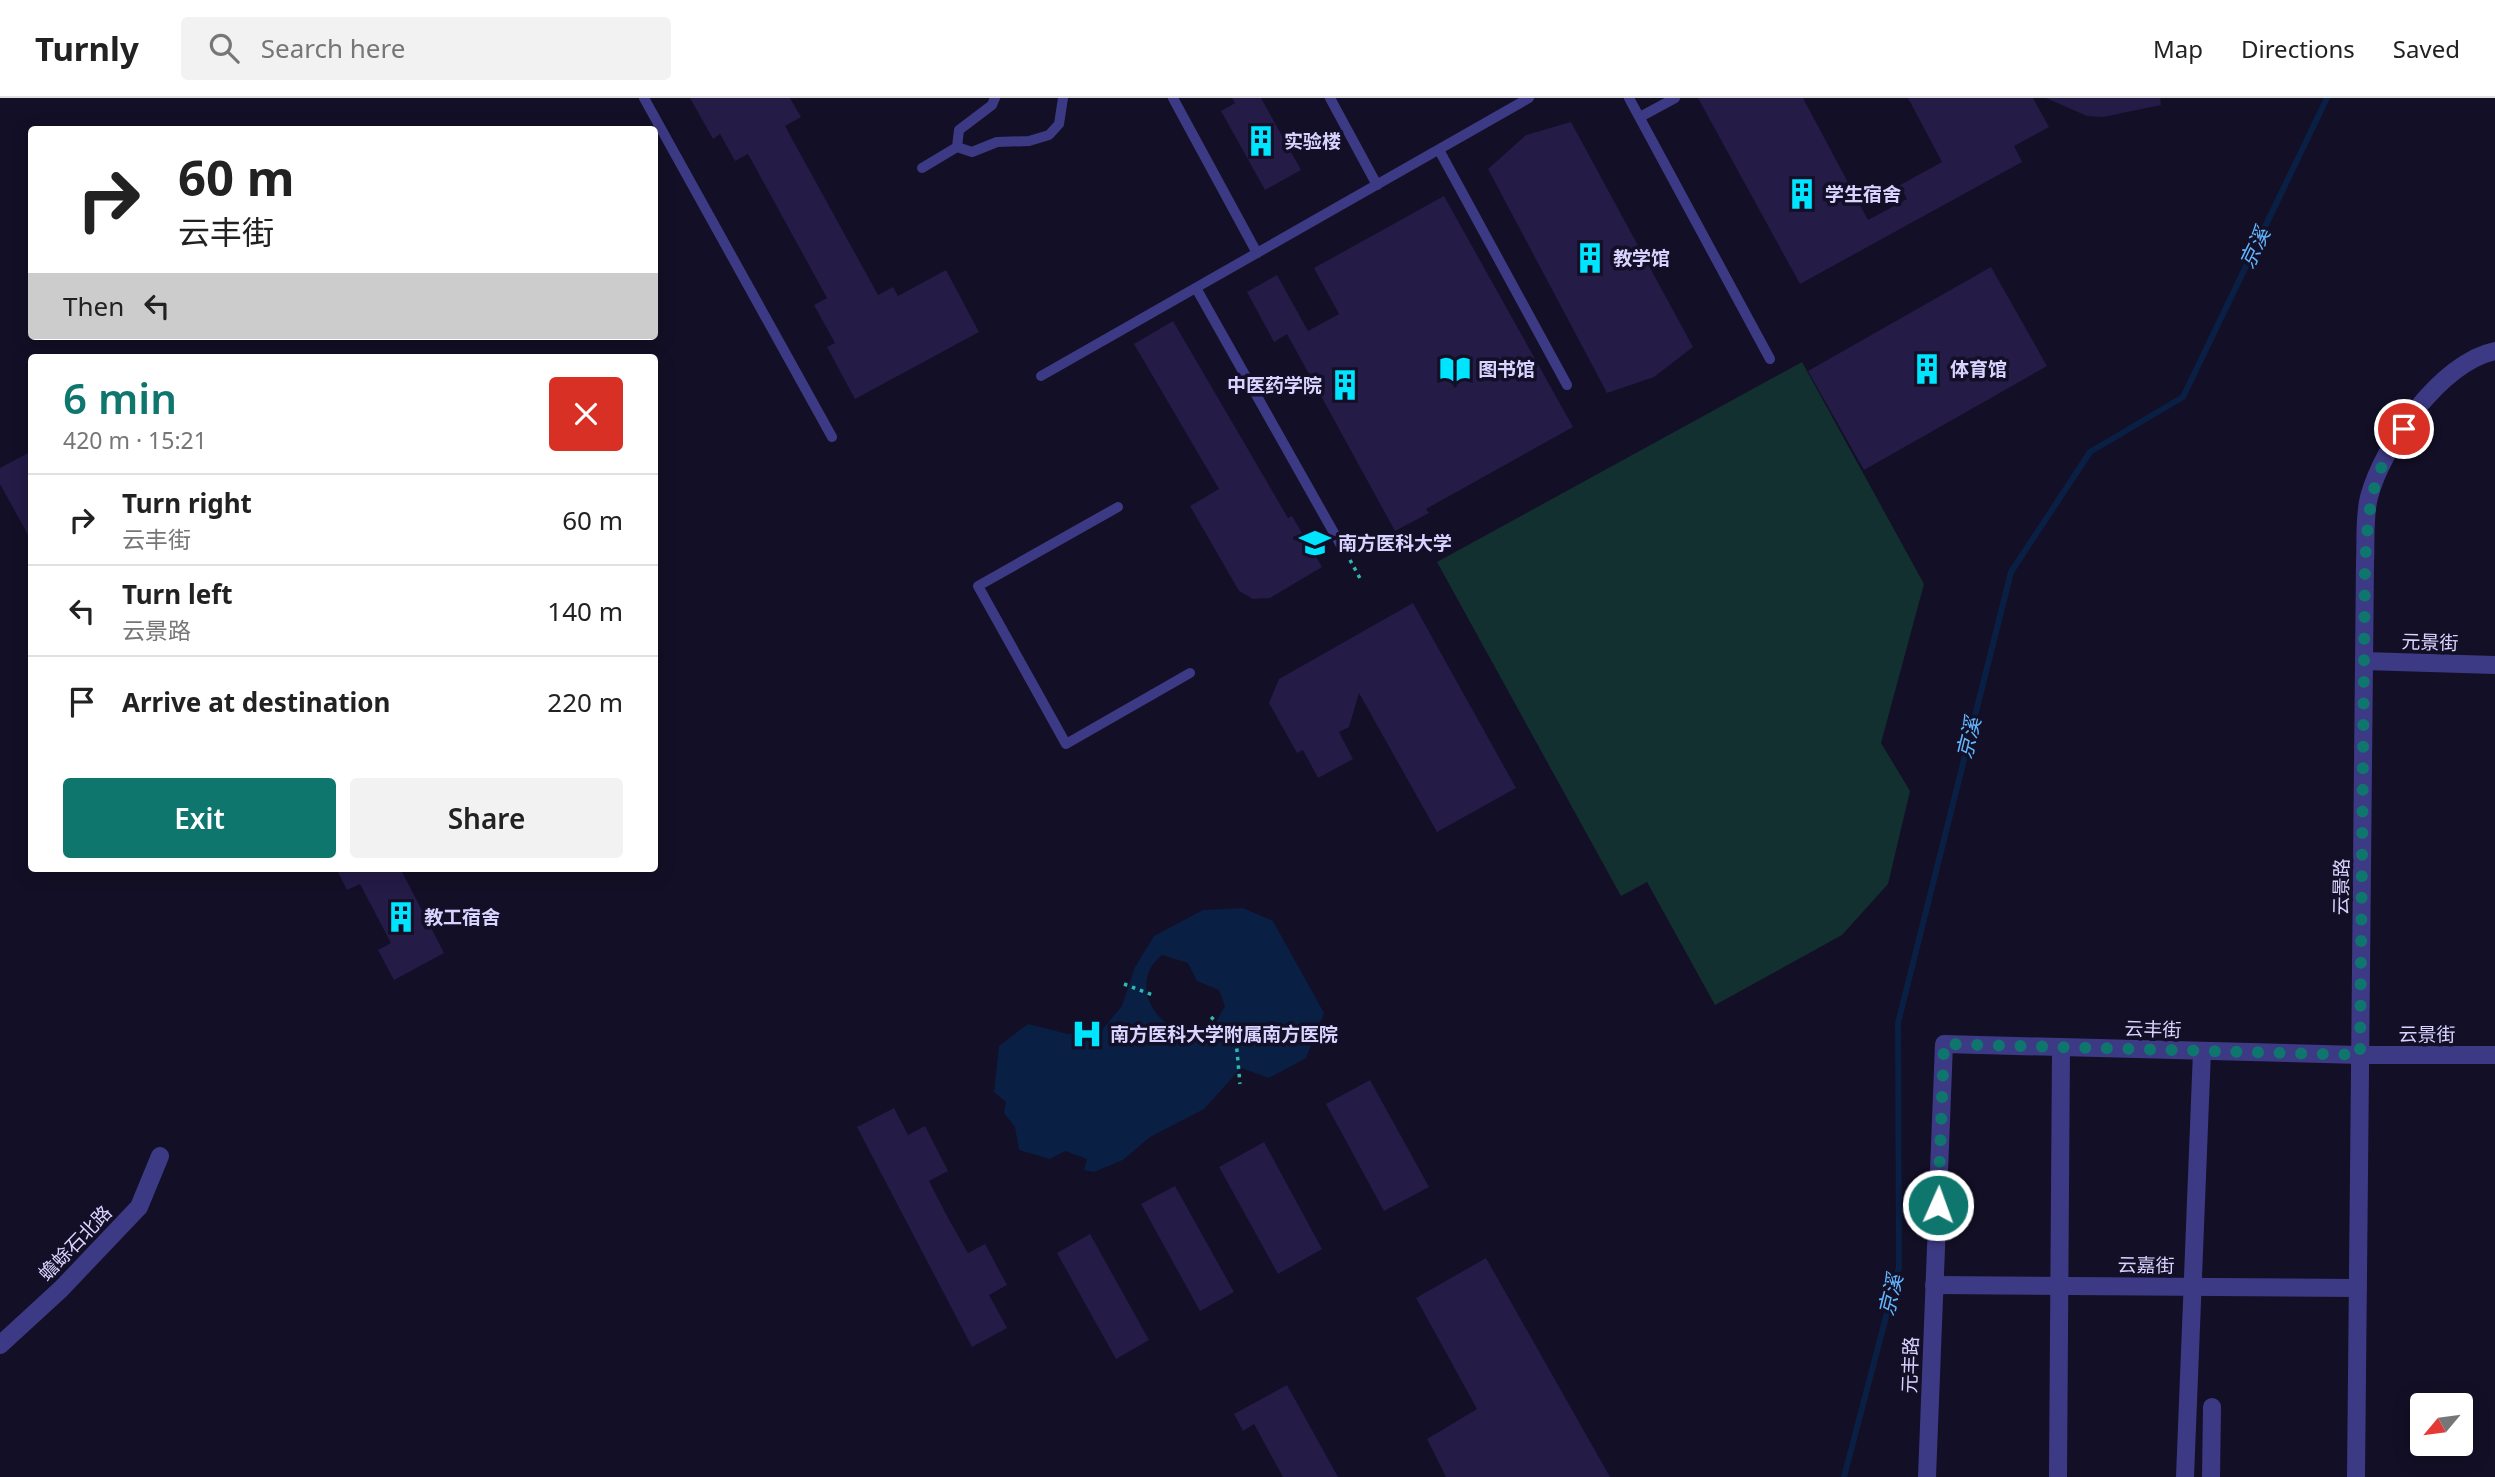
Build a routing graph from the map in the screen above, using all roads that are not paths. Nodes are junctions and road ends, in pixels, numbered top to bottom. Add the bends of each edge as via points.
1 (644, 98) edge
2 (995, 98) edge
3 (1063, 98) edge
4 (1173, 98) edge
5 (1330, 98) edge
6 (1529, 98) edge
7 (1629, 98) edge
8 (1675, 98) edge
9 (1640, 117) junction
10 (957, 146) junction
11 (1439, 150) junction
12 (922, 168) dead end
13 (1377, 185) junction
14 (1257, 253) junction
15 (1196, 288) junction
16 (2495, 351) edge
17 (1770, 359) dead end
18 (1041, 376) dead end
19 (1567, 385) dead end
20 (832, 436) dead end
21 (1118, 507) dead end
22 (1343, 549) road end
23 (2364, 661) junction
24 (2495, 665) edge
25 (1190, 673) dead end
26 (1944, 1044) joint
27 (2061, 1047) junction
28 (2202, 1051) junction
29 (2360, 1055) junction
30 (2495, 1055) edge
31 (160, 1156) dead end
32 (1934, 1285) junction
33 (2060, 1285) junction
34 (2191, 1286) junction
35 (2357, 1288) junction
36 (0, 1345) edge
37 (2211, 1407) dead end
38 (1927, 1477) edge
39 (2058, 1477) edge
40 (2185, 1477) edge
41 (2211, 1477) edge
42 (2356, 1477) edge

1 - 20 lane
2 - 10 lane via 992,106 959,130
3 - 10 lane via 1059,124 1049,135 997,142 972,152
4 - 14 lane
5 - 13 lane
6 - 11 lane
7 - 9 lane
8 - 9 lane
9 - 17 lane
10 - 12 lane
11 - 13 lane
11 - 19 lane
13 - 14 lane
14 - 15 lane
15 - 18 lane
15 - 22 lane
16 - 23 street, 云景路 via 2476,355 2443,381 2388,450 2369,498
21 - 25 lane via 978,586 1066,744
23 - 24 street, 元景街
23 - 29 street, 云景路
26 - 27 street, 云丰街
26 - 32 street, 元丰路
27 - 28 street, 云丰街
27 - 33 street
28 - 29 street, 云丰街
28 - 34 street
29 - 30 street, 云景街
29 - 35 street, 云景路
31 - 36 street, 蟾蜍石北路 via 139,1207
32 - 33 street, 云嘉街
32 - 38 street, 元丰路
33 - 34 street, 云嘉街
33 - 39 street
34 - 35 street, 云嘉街
34 - 40 street
35 - 42 street, 云景路
37 - 41 street

